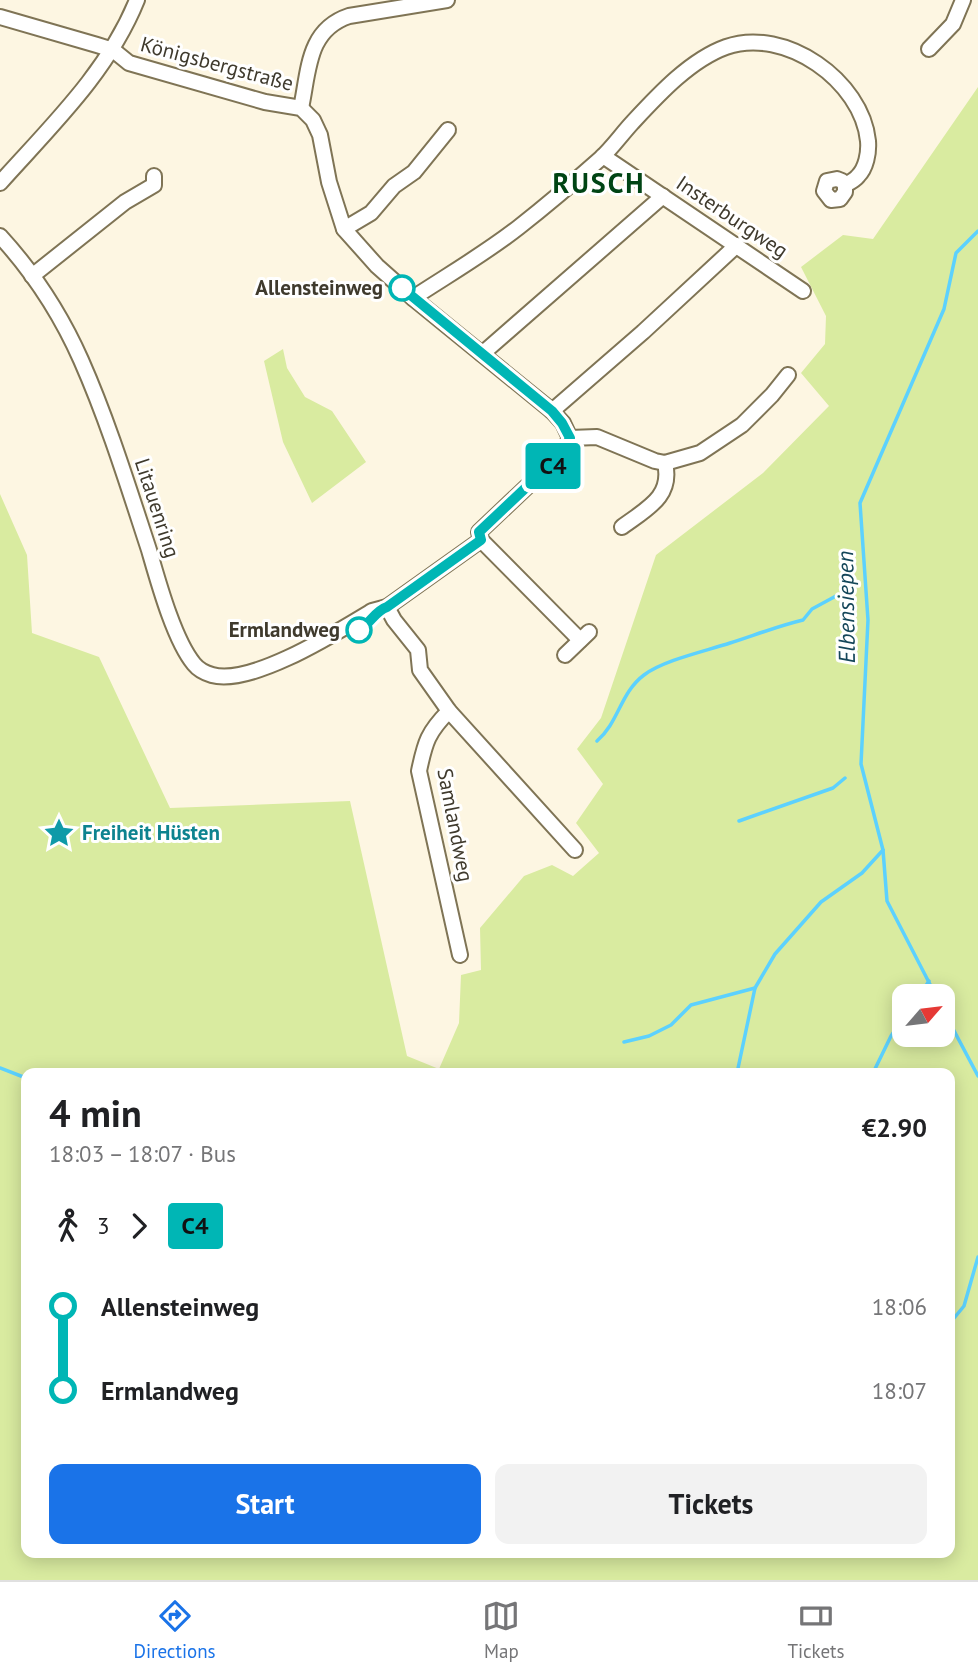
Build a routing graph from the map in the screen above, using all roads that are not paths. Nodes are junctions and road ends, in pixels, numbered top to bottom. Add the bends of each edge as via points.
1 (137, 0) edge
2 (447, 0) edge
3 (963, 0) edge
4 (0, 17) edge
5 (929, 49) dead end
6 (113, 51) junction
7 (301, 108) junction
8 (448, 130) dead end
9 (603, 156) junction
10 (154, 176) dead end
11 (0, 183) edge
12 (845, 185) dead end
13 (663, 196) junction
14 (344, 229) junction
15 (0, 236) edge
16 (737, 245) junction
17 (32, 276) junction
18 (803, 291) dead end
19 (413, 298) junction
20 (482, 354) junction
21 (788, 375) dead end
22 (552, 411) junction
23 (570, 438) junction
24 (665, 463) junction
25 (622, 527) dead end
26 (481, 540) junction
27 (383, 608) junction
28 (565, 654) dead end
29 (449, 711) junction
30 (575, 850) dead end
31 (460, 956) dead end

1 - 6 street
2 - 7 street via 349,16 325,28 315,43
3 - 5 street via 953,24
4 - 6 street, Königsbergstraße
6 - 7 street, Königsbergstraße via 129,63
6 - 11 street
7 - 14 street, Königsbergstraße via 320,135
8 - 14 street via 414,172 394,186 371,213
9 - 12 street via 670,86 707,55 754,42 782,46 807,58 848,94 866,129 868,146 858,177
9 - 13 street, Insterburgweg
9 - 19 street via 517,228
10 - 17 street via 155,185 125,202
13 - 16 street, Insterburgweg
13 - 20 street
14 - 19 street, Königsbergstraße
15 - 17 street, Litauenring
16 - 18 street, Insterburgweg
16 - 22 street
17 - 27 street, Litauenring via 80,359 111,435 180,640 194,664 212,675 237,675 278,662 335,633 344,638 371,622
19 - 20 street, Königsbergstraße
20 - 22 street, Königsbergstraße
21 - 24 street via 730,435 700,453
22 - 23 street, Königsbergstraße
23 - 24 street via 597,437
23 - 26 street, Litauenring via 558,462 479,532
24 - 25 street via 668,476 660,498
26 - 27 street, Litauenring
26 - 28 street via 585,636
27 - 29 street via 418,650 420,670
29 - 30 street
29 - 31 street, Samlandweg via 433,727 419,771

